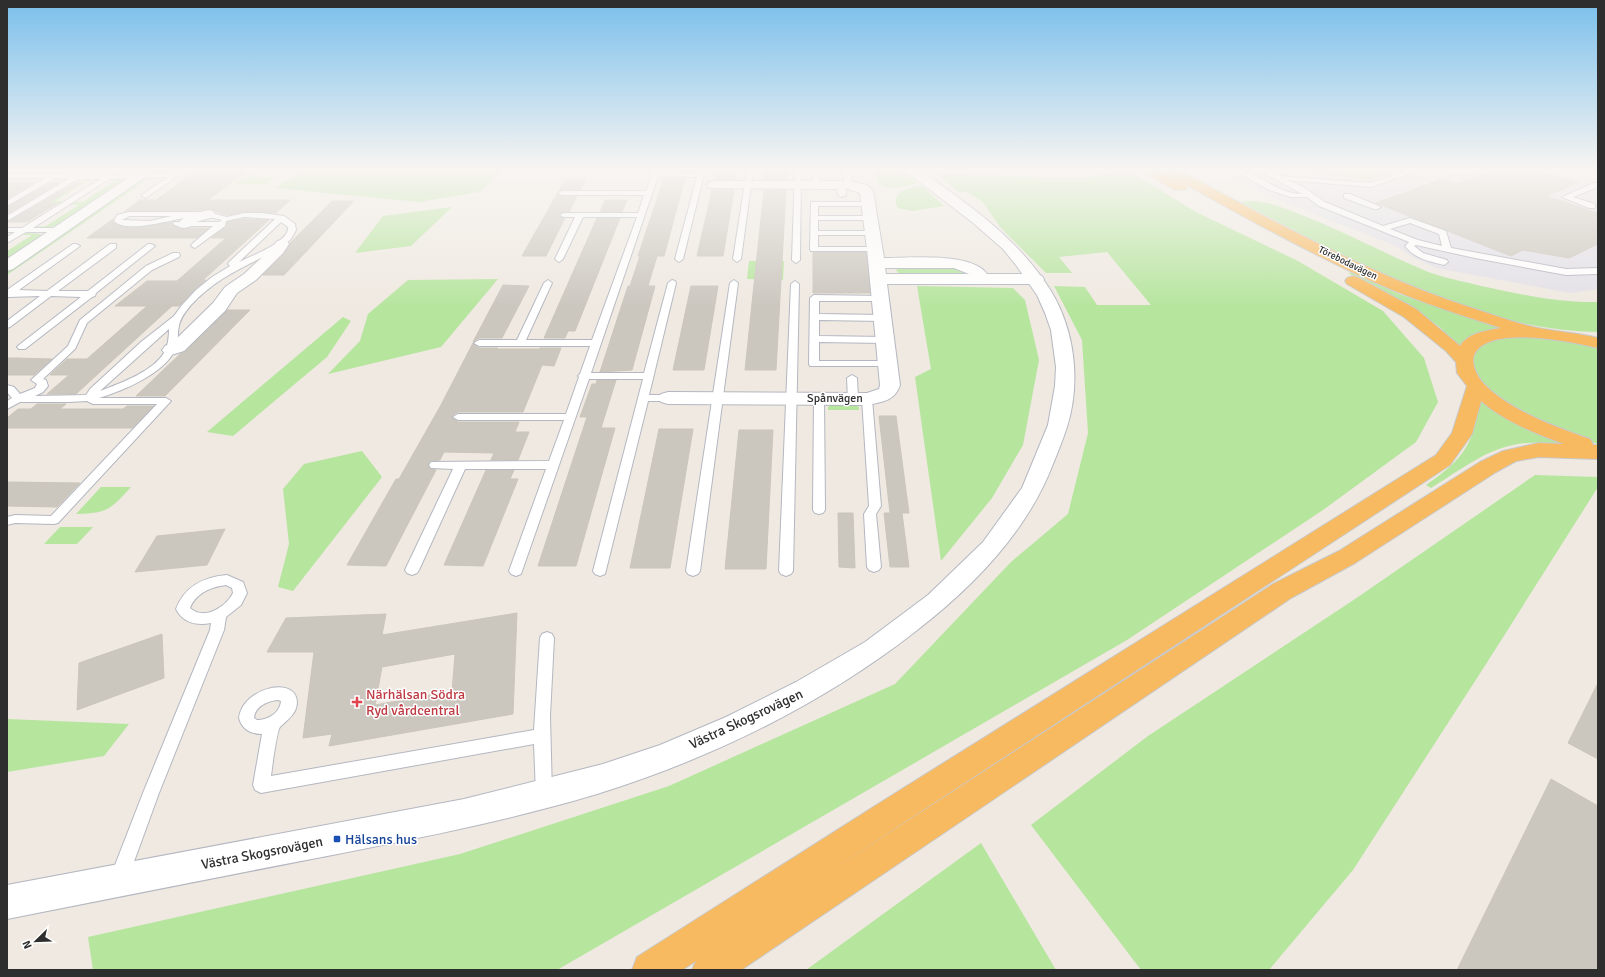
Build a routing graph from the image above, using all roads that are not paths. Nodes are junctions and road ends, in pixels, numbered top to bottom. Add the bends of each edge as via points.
1 (580, 215) edge
2 (641, 215) edge
3 (46, 216) edge
4 (81, 216) edge
5 (124, 216) edge
6 (193, 216) edge
7 (198, 216) edge
8 (206, 216) edge
9 (242, 216) edge
10 (266, 216) edge
11 (690, 216) edge
12 (743, 216) edge
13 (797, 216) edge
14 (972, 216) edge
15 (1233, 216) edge
16 (1254, 216) edge
17 (1350, 216) edge
18 (281, 218) junction
19 (814, 218) joint
20 (871, 218) joint
21 (224, 222) junction
22 (150, 223) junction
23 (184, 224) junction
24 (1383, 229) junction
25 (7, 230) edge
26 (23, 230) junction
27 (59, 230) junction
28 (814, 233) junction
29 (873, 233) junction
30 (7, 241) edge
31 (1415, 242) junction
32 (282, 244) junction
33 (76, 246) dead end
34 (113, 246) dead end
35 (150, 246) dead end
36 (195, 246) dead end
37 (1447, 250) junction
38 (176, 255) dead end
39 (560, 259) dead end
40 (679, 259) dead end
41 (737, 259) dead end
42 (796, 260) dead end
43 (1444, 262) dead end
44 (8, 264) edge
45 (877, 264) junction
46 (236, 265) junction
47 (1598, 271) edge
48 (1036, 279) junction
49 (548, 283) dead end
50 (672, 283) dead end
51 (734, 283) dead end
52 (795, 284) dead end
53 (50, 293) junction
54 (8, 294) edge
55 (90, 294) junction
56 (118, 294) junction
57 (881, 298) junction
58 (814, 317) junction
59 (177, 318) junction
60 (883, 318) junction
61 (7, 325) edge
62 (1536, 333) junction
63 (814, 339) junction
64 (885, 340) junction
65 (479, 343) dead end
66 (520, 343) junction
67 (595, 343) junction
68 (1598, 343) edge
69 (22, 347) dead end
70 (171, 350) junction
71 (1463, 359) junction
72 (889, 364) junction
73 (583, 376) junction
74 (649, 376) junction
75 (852, 378) dead end
76 (1476, 386) junction
77 (7, 388) edge
78 (90, 397) junction
79 (643, 398) junction
80 (668, 398) joint
81 (718, 398) junction
82 (791, 399) junction
83 (819, 399) junction
84 (860, 399) junction
85 (11, 403) edge
86 (458, 417) dead end
87 (568, 418) junction
88 (1598, 448) edge
89 (1598, 452) edge
90 (435, 465) dead end
91 (461, 465) junction
92 (552, 465) junction
93 (819, 510) dead end
94 (7, 521) edge
95 (874, 567) dead end
96 (412, 570) dead end
97 (516, 571) dead end
98 (600, 571) dead end
99 (694, 571) dead end
100 (786, 572) dead end
101 (219, 615) dead end
102 (547, 638) dead end
103 (272, 724) dead end
104 (541, 736) junction
105 (544, 794) junction
106 (118, 881) junction
107 (7, 902) edge
108 (650, 970) edge
109 (710, 970) edge

1 - 39 lane
2 - 67 lane
3 - 26 lane
4 - 27 street
5 - 22 lane via 118,221
6 - 22 lane
7 - 23 street
8 - 21 lane
9 - 21 lane
10 - 18 lane
11 - 40 lane
12 - 41 lane
13 - 42 lane
14 - 48 street, Västra Skogsrovägen via 990,229
15 - 71 highway, Törebodavägen via 1410,312
16 - 62 highway, Törebodavägen via 1386,282 1438,302
17 - 24 lane
18 - 32 lane via 292,226 292,233
18 - 46 lane via 232,264
19 - 20 lane
19 - 28 lane
20 - 29 street, Spånvägen
21 - 23 lane
21 - 36 lane
22 - 23 lane
24 - 31 lane
24 - 37 lane via 1410,220 1443,233
25 - 26 lane
26 - 27 lane
26 - 30 lane
27 - 44 street
28 - 29 lane
28 - 45 lane via 814,249
29 - 45 street, Spånvägen
31 - 37 lane
31 - 43 lane via 1409,246 1412,251 1426,258
32 - 46 lane
32 - 70 street via 250,277 231,290 219,307 183,342
33 - 54 lane
34 - 53 lane
35 - 55 lane
37 - 47 lane via 1566,272
38 - 56 lane via 149,268
45 - 48 street via 983,280
45 - 57 street, Spånvägen
46 - 59 lane via 216,278
48 - 105 street, Västra Skogsrovägen via 1052,307 1062,334 1064,403 1053,448 1036,485 1013,520 984,556 946,594 907,627 858,661 798,695 679,750 603,778
49 - 66 lane
50 - 74 lane
51 - 81 lane
52 - 82 lane
53 - 54 lane
53 - 55 lane
53 - 61 lane
55 - 56 lane
55 - 69 lane
56 - 85 lane via 83,322 72,347 36,380 42,382 43,386
57 - 58 lane via 814,298
57 - 60 street, Spånvägen
58 - 60 lane
58 - 63 lane
59 - 70 lane via 172,328 174,337
59 - 78 lane via 130,357
60 - 64 street, Spånvägen
62 - 68 highway
62 - 71 highway via 1507,333 1484,337 1469,346
63 - 64 lane
63 - 72 lane via 814,364
64 - 72 street, Spånvägen
65 - 66 lane
66 - 67 lane
67 - 73 lane
70 - 78 lane via 155,367 134,380
71 - 76 highway via 1466,372
72 - 84 street, Spånvägen via 888,392
73 - 74 lane
73 - 87 lane
74 - 79 lane
75 - 84 lane
76 - 88 highway via 1503,408 1522,419 1566,439
76 - 108 highway via 1462,434 1443,460
77 - 85 lane via 10,389
78 - 85 lane
78 - 94 lane via 93,402 166,401 54,520
79 - 80 lane
79 - 98 lane
80 - 81 street, Spånvägen
81 - 82 street, Spånvägen
81 - 99 lane
82 - 83 street, Spånvägen
82 - 100 lane
83 - 84 street, Spånvägen
83 - 93 lane
84 - 95 lane via 875,506 870,514
86 - 87 lane
87 - 92 lane
89 - 109 highway via 1539,450 1510,456 1488,467 1347,557 1282,591 1236,620
90 - 91 lane
91 - 92 lane
91 - 96 lane
92 - 97 lane
101 - 106 lane via 217,630
102 - 104 lane
103 - 104 lane via 261,785
104 - 105 lane
105 - 106 street, Västra Skogsrovägen via 464,814
106 - 107 street, Västra Skogsrovägen

